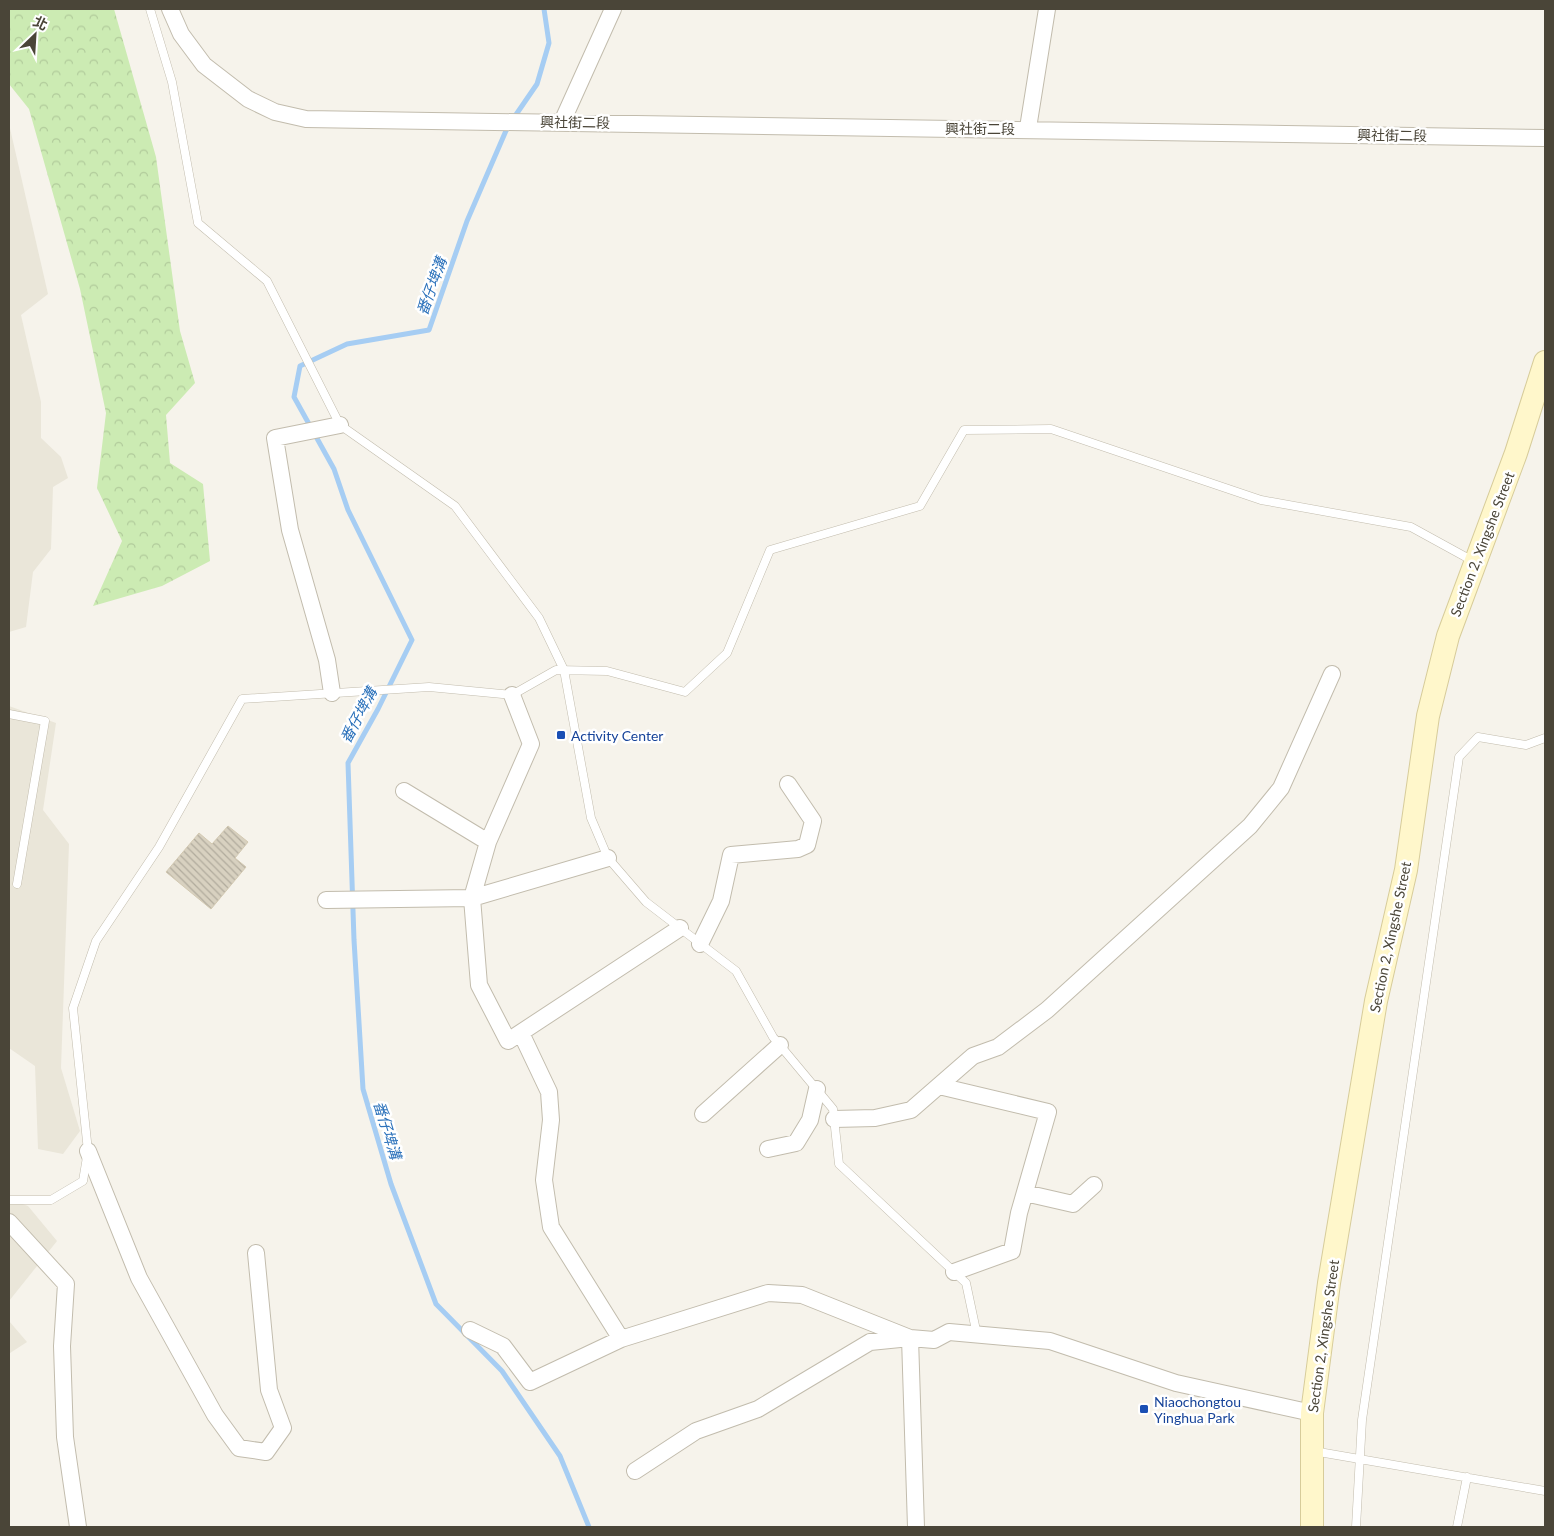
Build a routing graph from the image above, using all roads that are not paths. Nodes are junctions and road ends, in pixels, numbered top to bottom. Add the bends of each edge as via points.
1 (150, 9) edge
2 (170, 9) edge
3 (614, 9) edge
4 (1047, 9) edge
5 (562, 122) junction
6 (1028, 128) junction
7 (1545, 138) edge
8 (1545, 362) edge
9 (340, 425) junction
10 (1476, 563) junction
11 (564, 670) junction
12 (1332, 674) dead end
13 (332, 693) junction
14 (512, 696) junction
15 (9, 714) edge
16 (1545, 738) edge
17 (788, 784) dead end
18 (404, 791) dead end
19 (488, 842) junction
20 (608, 858) junction
21 (17, 884) dead end
22 (472, 898) junction
23 (326, 900) dead end
24 (680, 928) junction
25 (700, 944) junction
26 (521, 1032) junction
27 (780, 1045) junction
28 (939, 1086) junction
29 (817, 1089) junction
30 (703, 1114) dead end
31 (834, 1119) junction
32 (768, 1149) dead end
33 (88, 1151) junction
34 (1094, 1185) dead end
35 (1025, 1193) junction
36 (9, 1200) edge
37 (9, 1222) edge
38 (256, 1253) dead end
39 (954, 1272) junction
40 (470, 1330) dead end
41 (976, 1335) junction
42 (910, 1338) junction
43 (621, 1339) junction
44 (1312, 1413) junction
45 (1312, 1451) junction
46 (1358, 1459) junction
47 (635, 1471) dead end
48 (1467, 1477) junction
49 (1545, 1491) edge
50 (78, 1527) edge
51 (916, 1527) edge
52 (1312, 1527) edge
53 (1356, 1527) edge
54 (1457, 1527) edge

1 - 9 lane via 172,82 198,224 267,281
2 - 5 street, 興社街二段 via 181,34 204,64 248,99 275,112 306,119
3 - 5 street
4 - 6 street, 興社街二段
5 - 6 street, 興社街二段
6 - 7 street, 興社街二段
8 - 10 street, Section 2, Xingshe Street
9 - 11 lane via 454,506 538,618
9 - 13 street via 275,438 290,530 327,660
10 - 11 lane via 1411,527 1261,500 1051,430 964,430 920,506 770,550 726,653 685,692 607,671
10 - 44 street, Section 2, Xingshe Street via 1448,636 1428,716 1406,870 1372,1020 1329,1283
11 - 14 lane via 556,670
11 - 20 lane via 591,818
12 - 28 street via 1282,788 1250,826 1047,1010 998,1047 973,1056
13 - 14 lane via 429,687
13 - 33 lane via 242,700 158,847 96,941 73,1008
14 - 19 street via 531,744
15 - 21 lane via 44,721
16 - 46 lane via 1526,745 1478,737 1459,757
17 - 25 street via 813,821 807,845 798,849 731,855 721,901
18 - 19 street
19 - 22 street
20 - 22 street
20 - 24 lane via 646,902
22 - 23 street
22 - 26 street via 479,985 508,1040
24 - 25 lane
24 - 26 street
25 - 27 lane via 736,971
26 - 43 street via 549,1092 550,1120 544,1180 551,1227
27 - 29 lane
27 - 30 street
28 - 31 street via 911,1110 875,1118
28 - 35 street via 1048,1112
29 - 31 lane via 833,1109
29 - 32 street via 810,1120 796,1143
31 - 39 lane via 840,1164
33 - 36 lane via 83,1181 51,1200
33 - 38 street via 139,1278 215,1415 240,1448 266,1452 283,1428 269,1390
34 - 35 street via 1072,1204
35 - 39 street via 1012,1251
37 - 50 street via 66,1284 62,1346 65,1437
39 - 41 lane via 966,1283
40 - 43 street via 503,1346 530,1382
41 - 42 street via 949,1332 934,1340
41 - 44 street via 1050,1341 1176,1383
42 - 43 street via 802,1295 768,1293
42 - 47 street via 870,1342 758,1409 696,1431
42 - 51 street
44 - 45 street, Section 2, Xingshe Street
45 - 46 lane
45 - 52 street, Section 2, Xingshe Street
46 - 48 lane
46 - 53 lane
48 - 49 lane
48 - 54 lane

